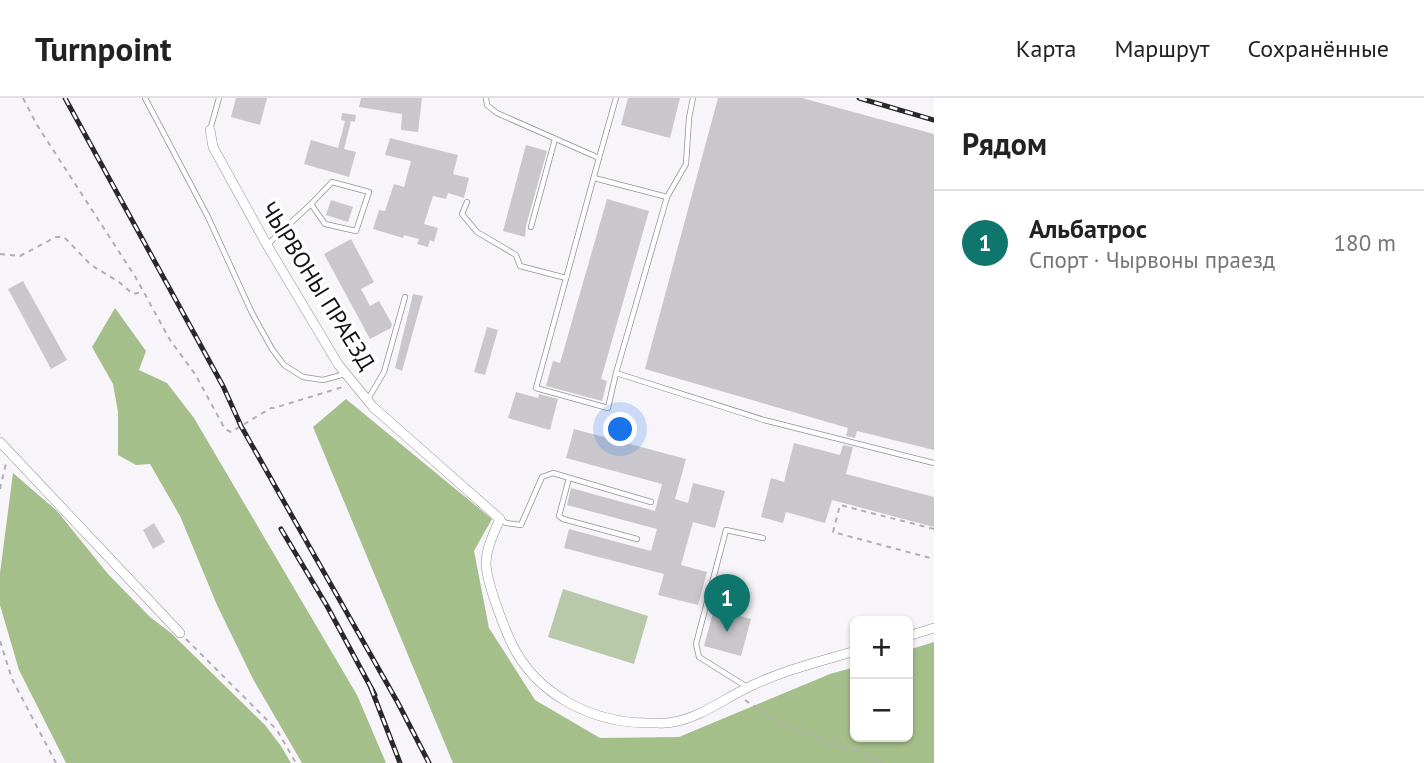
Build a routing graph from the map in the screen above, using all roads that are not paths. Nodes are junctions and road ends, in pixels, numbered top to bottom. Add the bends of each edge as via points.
1 (145, 98) edge
2 (219, 98) edge
3 (486, 98) edge
4 (616, 98) edge
5 (694, 98) edge
6 (210, 130) joint
7 (555, 139) junction
8 (599, 158) junction
9 (594, 178) junction
10 (667, 197) junction
11 (467, 202) dead end
12 (311, 204) junction
13 (531, 227) dead end
14 (267, 244) junction
15 (566, 278) junction
16 (405, 297) dead end
17 (616, 373) junction
18 (346, 374) junction
19 (368, 400) junction
20 (0, 442) edge
21 (934, 463) edge
22 (569, 478) junction
23 (651, 502) dead end
24 (500, 519) junction
25 (762, 538) dead end
26 (637, 539) dead end
27 (934, 628) edge
28 (180, 633) road end
29 (913, 634) edge
30 (850, 652) edge
31 (747, 688) junction

1 - 18 lane via 272,349 284,365 303,377 323,380
2 - 6 lane
3 - 7 lane via 497,113
4 - 8 lane
5 - 10 lane via 688,118 686,164
6 - 14 street, ЧЫРВОНЫ ПРАЕЗД via 213,147
7 - 8 lane
7 - 13 lane
8 - 9 lane
9 - 10 lane
9 - 15 lane
10 - 17 lane
11 - 15 lane via 463,214 478,232 516,255 520,266
12 - 12 lane via 332,183 369,192 356,230 325,224
12 - 14 lane
14 - 18 street, ЧЫРВОНЫ ПРАЕЗД
15 - 17 lane via 536,388 608,408
16 - 19 lane via 384,372
17 - 21 lane via 764,420
18 - 19 street, ЧЫРВОНЫ ПРАЕЗД
19 - 24 street, ЧЫРВОНЫ ПРАЕЗД
20 - 28 street
22 - 23 lane
22 - 24 lane via 542,477 521,525
22 - 26 lane via 559,516
24 - 31 street via 486,565 502,622 527,669 561,699 613,721 674,722
25 - 31 lane via 726,530 696,644 699,657
27 - 29 street
30 - 31 street via 785,671

